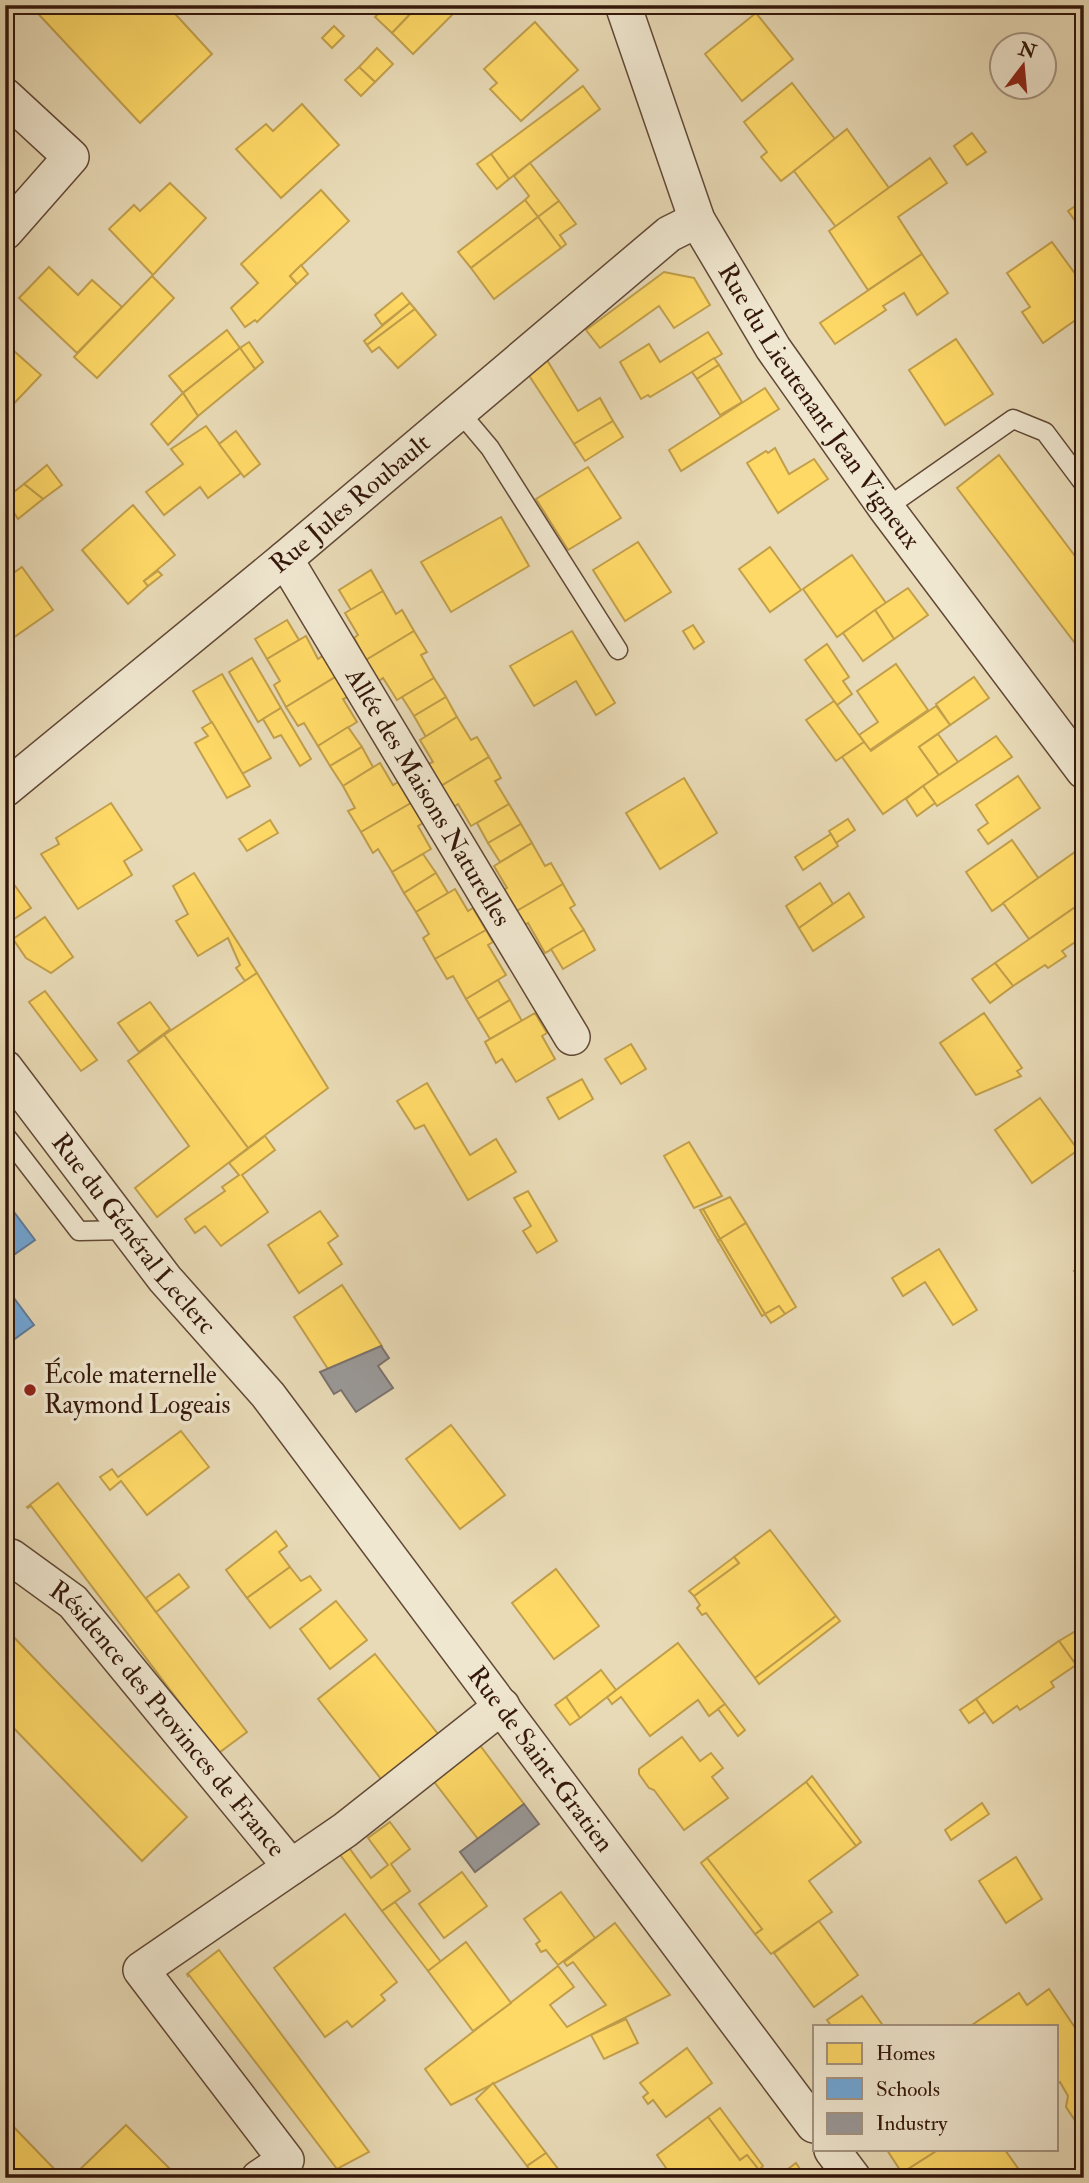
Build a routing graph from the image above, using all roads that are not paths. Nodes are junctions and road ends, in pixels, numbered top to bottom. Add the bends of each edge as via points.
1 (622, 5) edge
2 (5, 96) edge
3 (697, 220) junction
4 (5, 233) edge
5 (458, 410) junction
6 (1084, 484) edge
7 (886, 508) junction
8 (285, 559) junction
9 (618, 650) dead end
10 (1084, 771) edge
11 (5, 789) edge
12 (572, 1037) dead end
13 (5, 1068) edge
14 (5, 1135) edge
15 (128, 1230) junction
16 (268, 1395) joint
17 (5, 1560) edge
18 (502, 1706) junction
19 (291, 1867) junction
20 (813, 2124) edge
21 (834, 2152) edge
22 (259, 2178) edge
23 (853, 2178) edge

1 - 3 street, Rue du Lieutenant Jean Vigneux
2 - 4 street via 71,157
3 - 5 street, Rue Jules Roubault via 669,234
3 - 7 street, Rue du Lieutenant Jean Vigneux via 773,348
5 - 8 street, Rue Jules Roubault
5 - 9 lane via 489,448
6 - 7 lane via 1045,432 1013,419
7 - 10 street, Rue du Lieutenant Jean Vigneux
8 - 11 street, Rue Jules Roubault
8 - 12 street, Allée des Maisons Naturelles
13 - 15 street, Rue du Général Leclerc
14 - 15 lane via 79,1231
15 - 16 street, Rue du Général Leclerc
16 - 18 street, Rue de Saint-Gratien
17 - 19 street, Résidence des Provinces de France via 11,1557 73,1602
18 - 19 street, Résidence des Provinces de France
18 - 20 street, Rue de Saint-Gratien
19 - 22 street, Résidence des Provinces de France via 141,1970 286,2160
21 - 23 street

